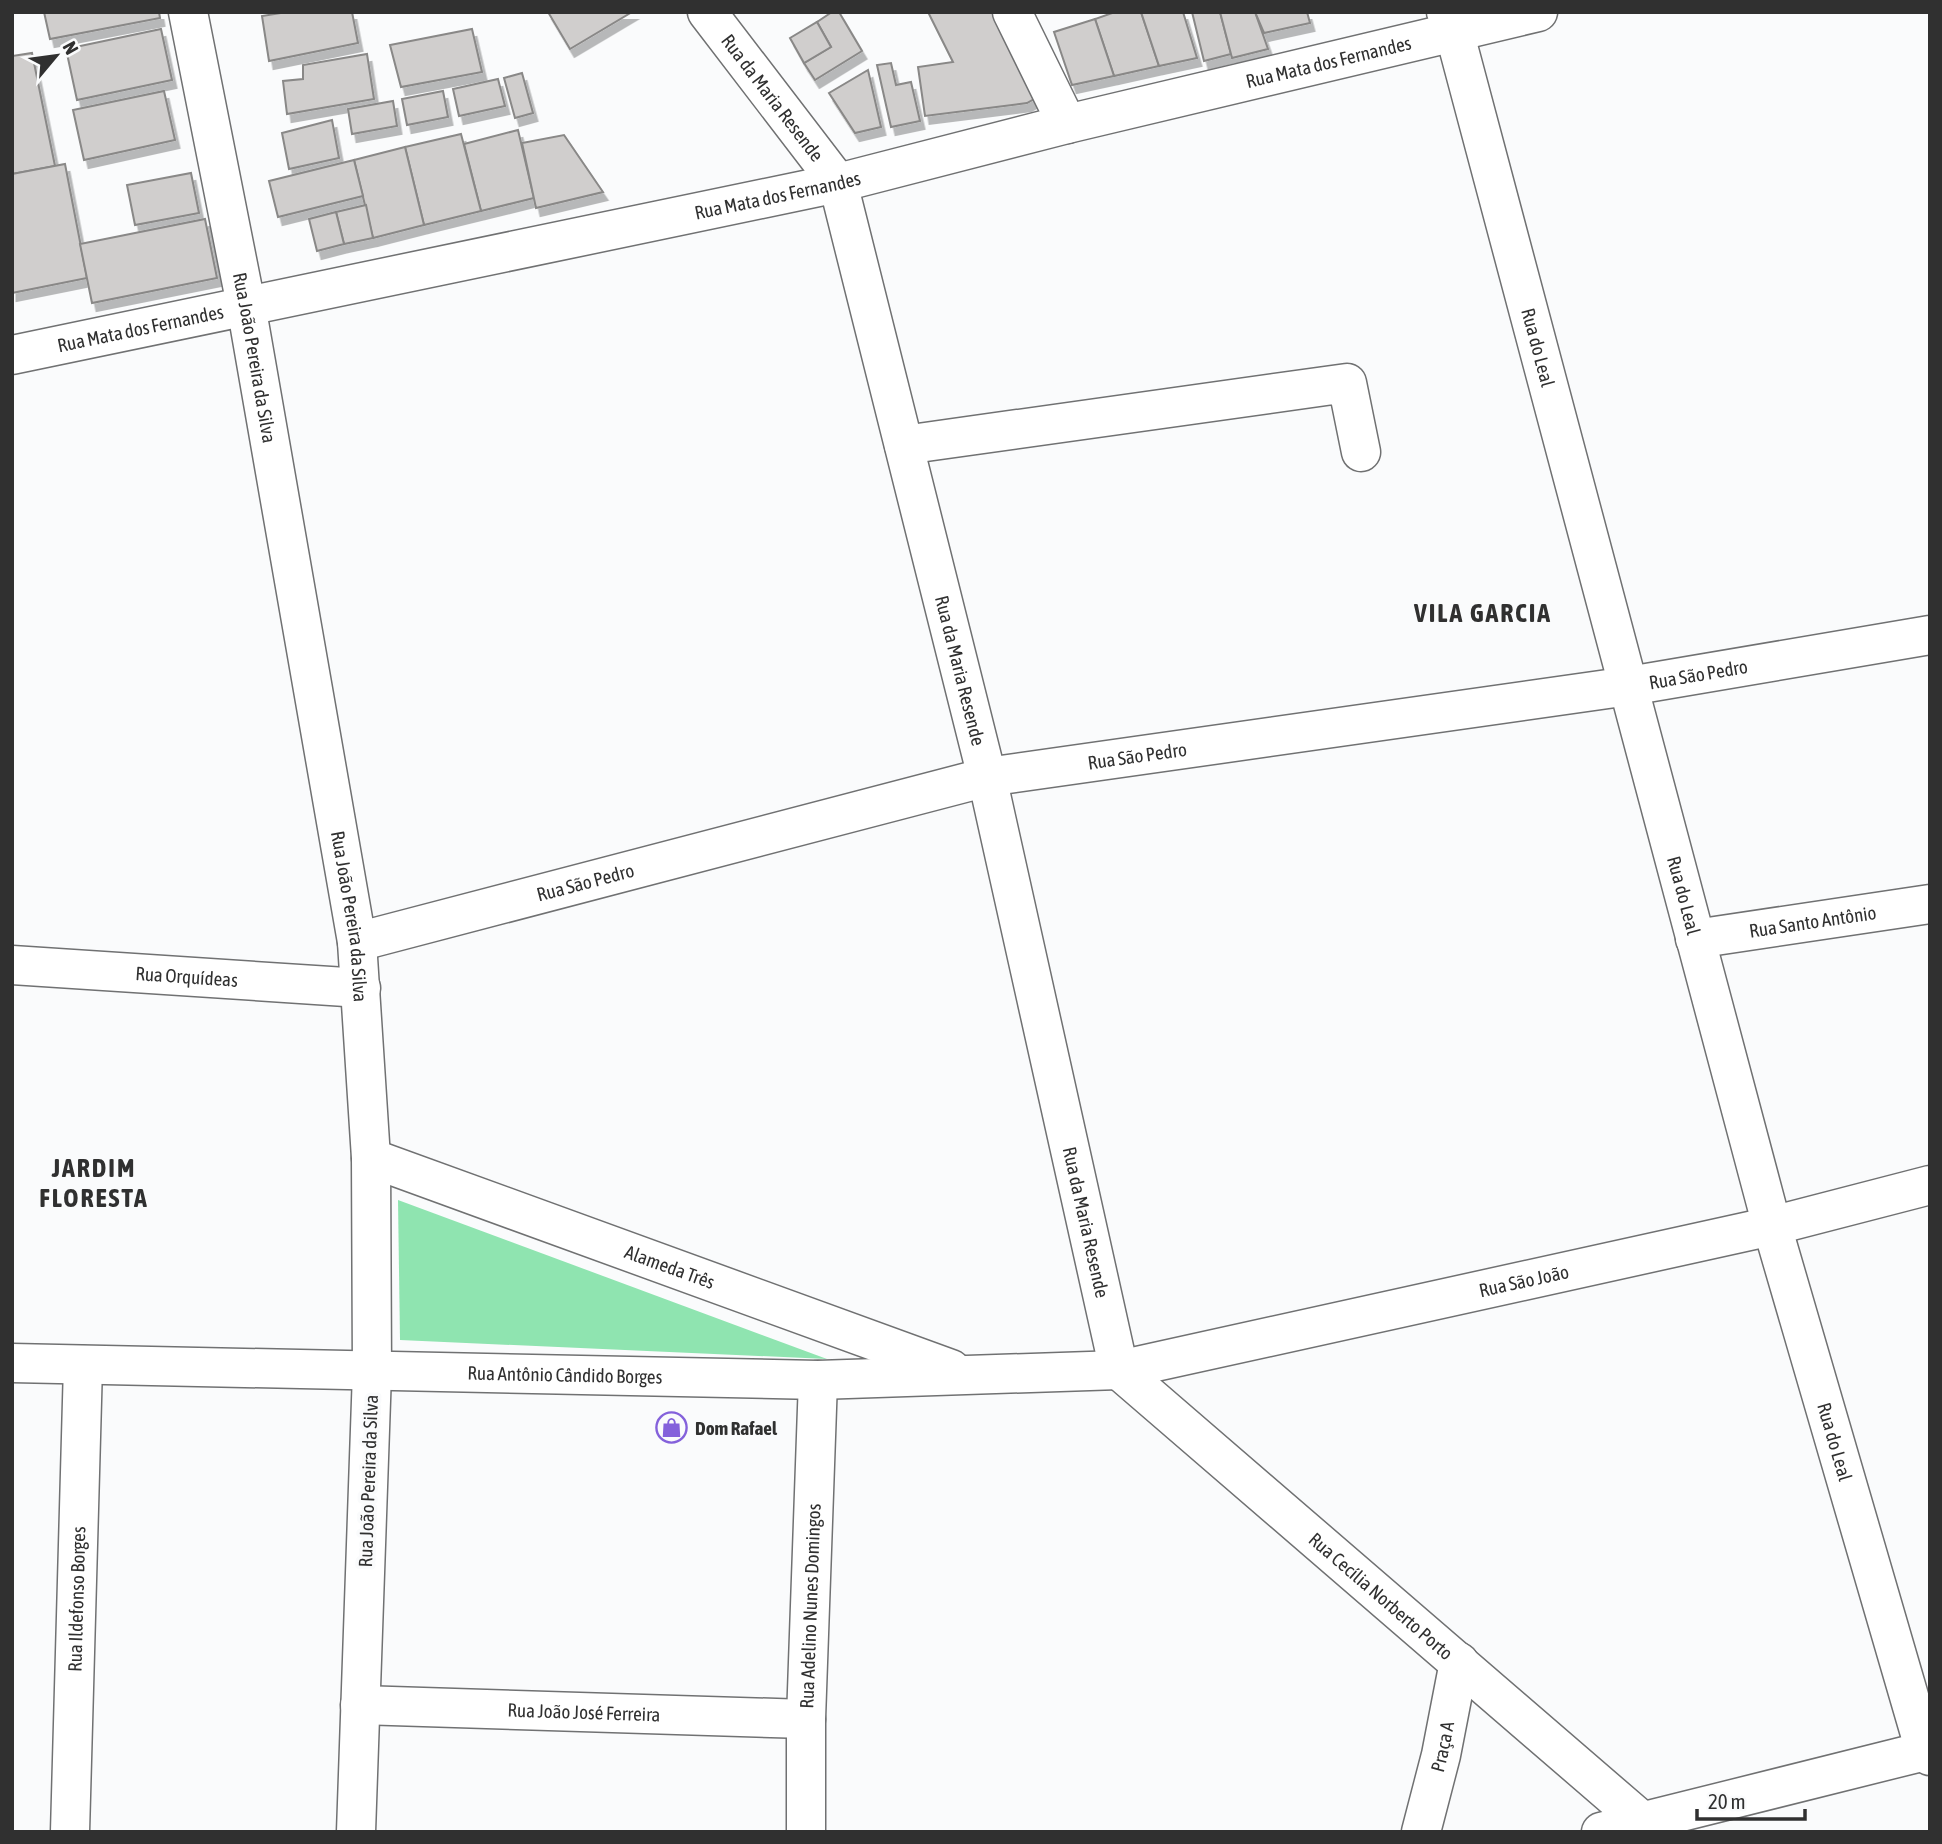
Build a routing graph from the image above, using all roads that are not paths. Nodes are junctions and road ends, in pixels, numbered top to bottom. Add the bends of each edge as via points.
1 (187, 12) edge
2 (707, 12) edge
3 (1012, 12) edge
4 (1538, 12) edge
5 (1450, 22) edge
6 (1067, 124) junction
7 (838, 183) junction
8 (246, 305) junction
9 (12, 355) edge
10 (904, 445) junction
11 (1361, 452) dead end
12 (1930, 635) edge
13 (1629, 686) junction
14 (987, 777) junction
15 (1930, 904) edge
16 (1695, 939) junction
17 (358, 942) junction
18 (12, 965) edge
19 (361, 988) junction
20 (370, 1158) junction
21 (1930, 1185) edge
22 (1772, 1226) junction
23 (12, 1363) edge
24 (83, 1365) junction
25 (1119, 1370) junction
26 (372, 1372) junction
27 (970, 1376) junction
28 (818, 1380) junction
29 (1459, 1662) junction
30 (360, 1705) junction
31 (806, 1719) junction
32 (1927, 1753) edge
33 (1643, 1822) junction
34 (70, 1832) edge
35 (356, 1832) edge
36 (806, 1832) edge
37 (1420, 1832) edge
38 (1601, 1832) edge

1 - 8 street, Rua João Pereira da Silva
2 - 7 street, Rua da Maria Resende
3 - 6 street
4 - 5 street, Rua Mata dos Fernandes
5 - 6 street, Rua Mata dos Fernandes
5 - 13 street, Rua do Leal
6 - 7 street, Rua Mata dos Fernandes
7 - 8 street, Rua Mata dos Fernandes
7 - 10 street, Rua da Maria Resende
8 - 9 street, Rua Mata dos Fernandes
8 - 17 street, Rua João Pereira da Silva
10 - 11 street via 1348,383
10 - 14 street, Rua da Maria Resende
12 - 13 street, Rua São Pedro
13 - 14 street, Rua São Pedro
13 - 16 street, Rua do Leal
14 - 17 street, Rua São Pedro
14 - 25 street, Rua da Maria Resende
15 - 16 street, Rua Santo Antônio
16 - 22 street, Rua do Leal
17 - 19 street, Rua João Pereira da Silva
18 - 19 street, Rua Orquídeas
19 - 20 street, Rua João Pereira da Silva
20 - 26 street, Rua João Pereira da Silva
20 - 27 street, Alameda Três
21 - 22 street, Rua São João
22 - 25 street, Rua São João
22 - 32 street, Rua do Leal
23 - 24 street, Rua Antônio Cândido Borges
24 - 26 street, Rua Antônio Cândido Borges
24 - 34 street, Rua Ildefonso Borges
25 - 27 street, Rua Antônio Cândido Borges
25 - 29 street, Rua Cecília Norberto Porto
26 - 28 street, Rua Antônio Cândido Borges
26 - 30 street, Rua João Pereira da Silva
27 - 28 street, Rua Antônio Cândido Borges
28 - 31 street, Rua Adelino Nunes Domingos
29 - 33 street, Rua Cecília Norberto Porto
29 - 37 street, Praça A
30 - 31 street, Rua João José Ferreira
30 - 35 street, Rua João Pereira da Silva
31 - 36 street, Rua Adelino Nunes Domingos
32 - 33 street
33 - 38 street

